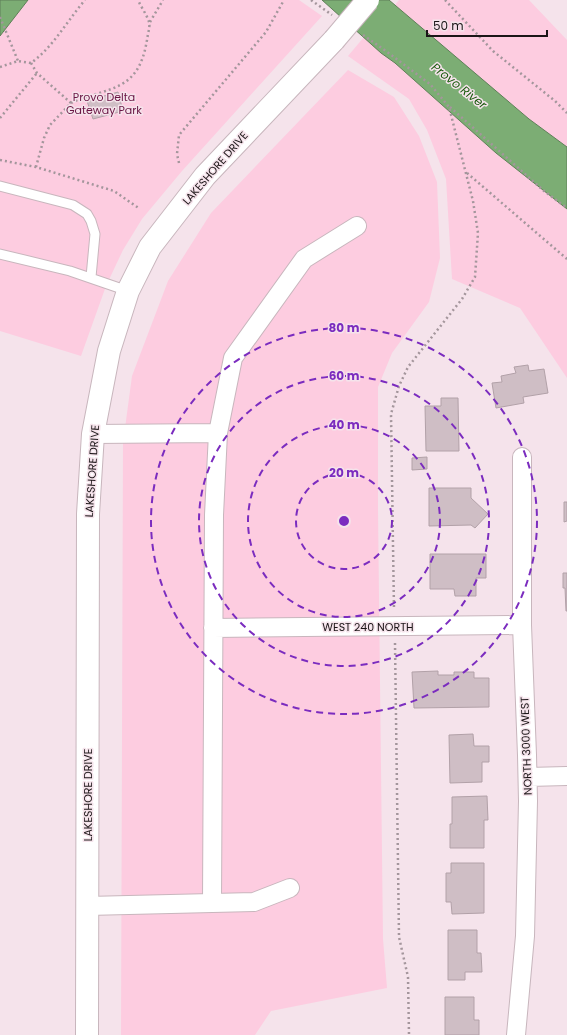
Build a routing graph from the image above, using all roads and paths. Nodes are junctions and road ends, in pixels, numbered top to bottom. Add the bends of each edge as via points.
1 (85, 0) edge
2 (138, 0) edge
3 (163, 0) edge
4 (284, 0) edge
5 (311, 0) edge
6 (368, 0) edge
7 (445, 0) edge
8 (334, 16) dead end
9 (0, 17) edge
10 (150, 22) junction
11 (360, 34) dead end
12 (18, 61) junction
13 (31, 63) junction
14 (0, 67) edge
15 (37, 73) junction
16 (71, 103) junction
17 (449, 107) junction
18 (567, 113) edge
19 (0, 118) edge
20 (0, 160) edge
21 (179, 163) dead end
22 (36, 168) junction
23 (466, 173) junction
24 (0, 186) edge
25 (473, 201) dead end
26 (567, 208) edge
27 (140, 209) dead end
28 (357, 226) dead end
29 (0, 254) edge
30 (567, 259) edge
31 (91, 277) junction
32 (128, 291) junction
33 (218, 433) junction
34 (93, 434) junction
35 (522, 457) dead end
36 (522, 626) junction
37 (213, 628) junction
38 (528, 776) junction
39 (567, 776) edge
40 (290, 888) dead end
41 (212, 903) junction
42 (88, 906) junction
43 (87, 1035) edge
44 (516, 1035) edge

1 - 13 path via 54,42
2 - 10 path
3 - 10 path
4 - 21 path via 266,32 179,135
5 - 8 path
6 - 32 street, LAKESHORE DRIVE, bridge via 334,40 205,176 150,247
7 - 18 path via 493,51
9 - 12 path
10 - 16 path via 141,62 130,79 101,93
11 - 17 path via 430,84
12 - 13 path
12 - 14 path
13 - 15 path
15 - 16 path
15 - 19 path
16 - 22 path via 50,125
17 - 23 path
17 - 26 path via 544,191
20 - 22 path
22 - 27 path via 114,191
23 - 25 path
23 - 30 path
24 - 31 lane via 73,205 87,214 92,221 95,234
28 - 33 street via 304,259 233,358
29 - 31 lane
31 - 32 lane
32 - 34 street, LAKESHORE DRIVE via 109,350
33 - 34 street
33 - 37 street
34 - 42 street, LAKESHORE DRIVE via 88,514
35 - 36 street, NORTH 3000 WEST
36 - 37 street, WEST 240 NORTH
36 - 38 street, NORTH 3000 WEST
37 - 41 street
38 - 39 street
38 - 44 street, NORTH 3000 WEST via 525,936
40 - 41 street via 254,902
41 - 42 street
42 - 43 street, LAKESHORE DRIVE

